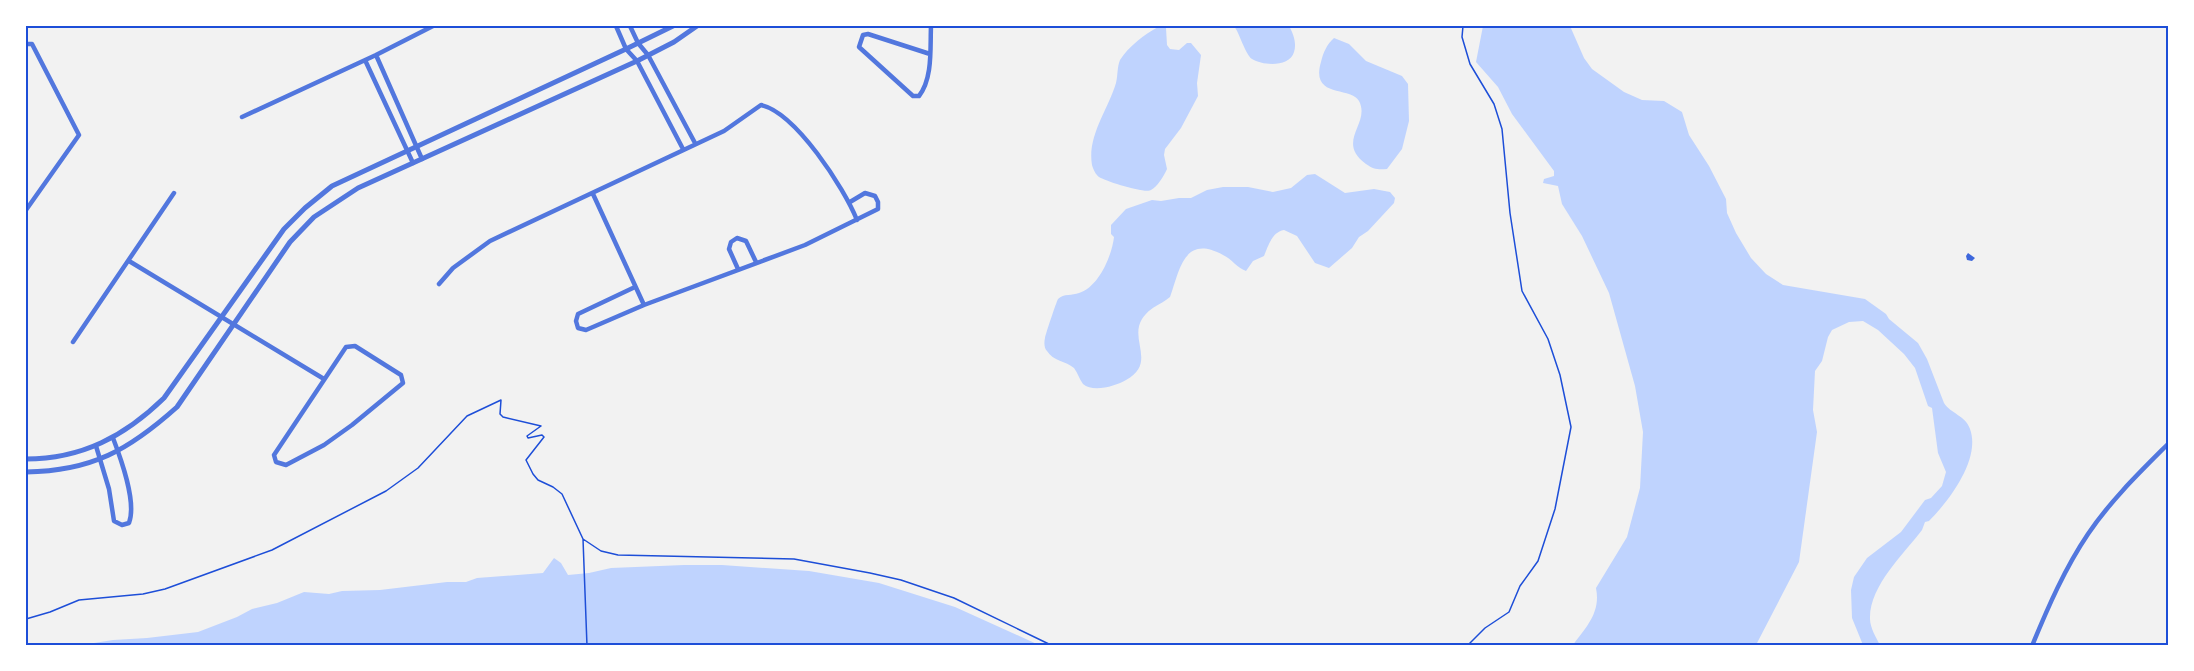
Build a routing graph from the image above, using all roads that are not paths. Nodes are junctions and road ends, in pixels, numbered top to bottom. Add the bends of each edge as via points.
1 (429, 26) edge
2 (616, 26) edge
3 (630, 26) edge
4 (673, 26) edge
5 (697, 26) edge
6 (931, 26) edge
7 (638, 43) junction
8 (26, 44) edge
9 (626, 49) junction
10 (930, 54) junction
11 (376, 55) junction
12 (648, 55) junction
13 (365, 60) junction
14 (637, 61) junction
15 (242, 117) dead end
16 (695, 143) junction
17 (417, 147) junction
18 (683, 149) junction
19 (408, 151) junction
20 (422, 159) junction
21 (413, 163) junction
22 (174, 193) dead end
23 (593, 194) junction
24 (850, 202) junction
25 (26, 210) edge
26 (857, 220) junction
27 (129, 261) junction
28 (756, 262) junction
29 (738, 269) junction
30 (439, 284) dead end
31 (635, 287) junction
32 (644, 305) junction
33 (221, 316) junction
34 (236, 324) junction
35 (73, 342) dead end
36 (324, 379) junction
37 (113, 438) junction
38 (2169, 444) edge
39 (96, 446) junction
40 (118, 452) junction
41 (26, 459) edge
42 (100, 460) junction
43 (26, 472) edge
44 (2032, 645) edge

1 - 11 street
2 - 9 street
3 - 7 street
4 - 7 street
5 - 12 street
6 - 10 street
7 - 9 street
7 - 12 street
8 - 25 street via 32,44 79,135
9 - 14 street
9 - 17 street
10 - 10 street via 868,34 860,40 859,47 913,96 919,96 927,86
11 - 13 street
11 - 17 street
12 - 14 street
12 - 16 street
13 - 15 street
13 - 19 street
14 - 18 street
14 - 20 street
16 - 18 street
16 - 24 street via 724,131 761,105 772,107 809,142
17 - 19 street
17 - 20 street
18 - 23 street
19 - 21 street
19 - 33 street via 332,186 304,208 284,229
20 - 21 street
21 - 34 street via 358,188 314,217 290,242
22 - 27 street
23 - 30 street via 490,241 453,268
23 - 31 street
24 - 26 street
24 - 26 street via 866,193 878,202 878,209
26 - 28 street via 805,245
27 - 33 street
27 - 35 street
28 - 29 street
28 - 29 street via 746,241 737,238 729,249
29 - 32 street
31 - 32 street
31 - 32 street via 578,314 578,328 586,330
33 - 34 street
33 - 37 street via 164,398 142,420
34 - 36 street
34 - 40 street via 177,407
36 - 36 street via 274,455 276,462 286,465 324,445 403,383 401,375 355,346 346,347
37 - 39 street
37 - 40 street
38 - 44 street via 2121,493 2088,535 2061,579
39 - 41 street via 60,456
39 - 42 street
40 - 42 street
40 - 42 street via 128,487 132,516 129,524 114,520
42 - 43 street via 56,471

